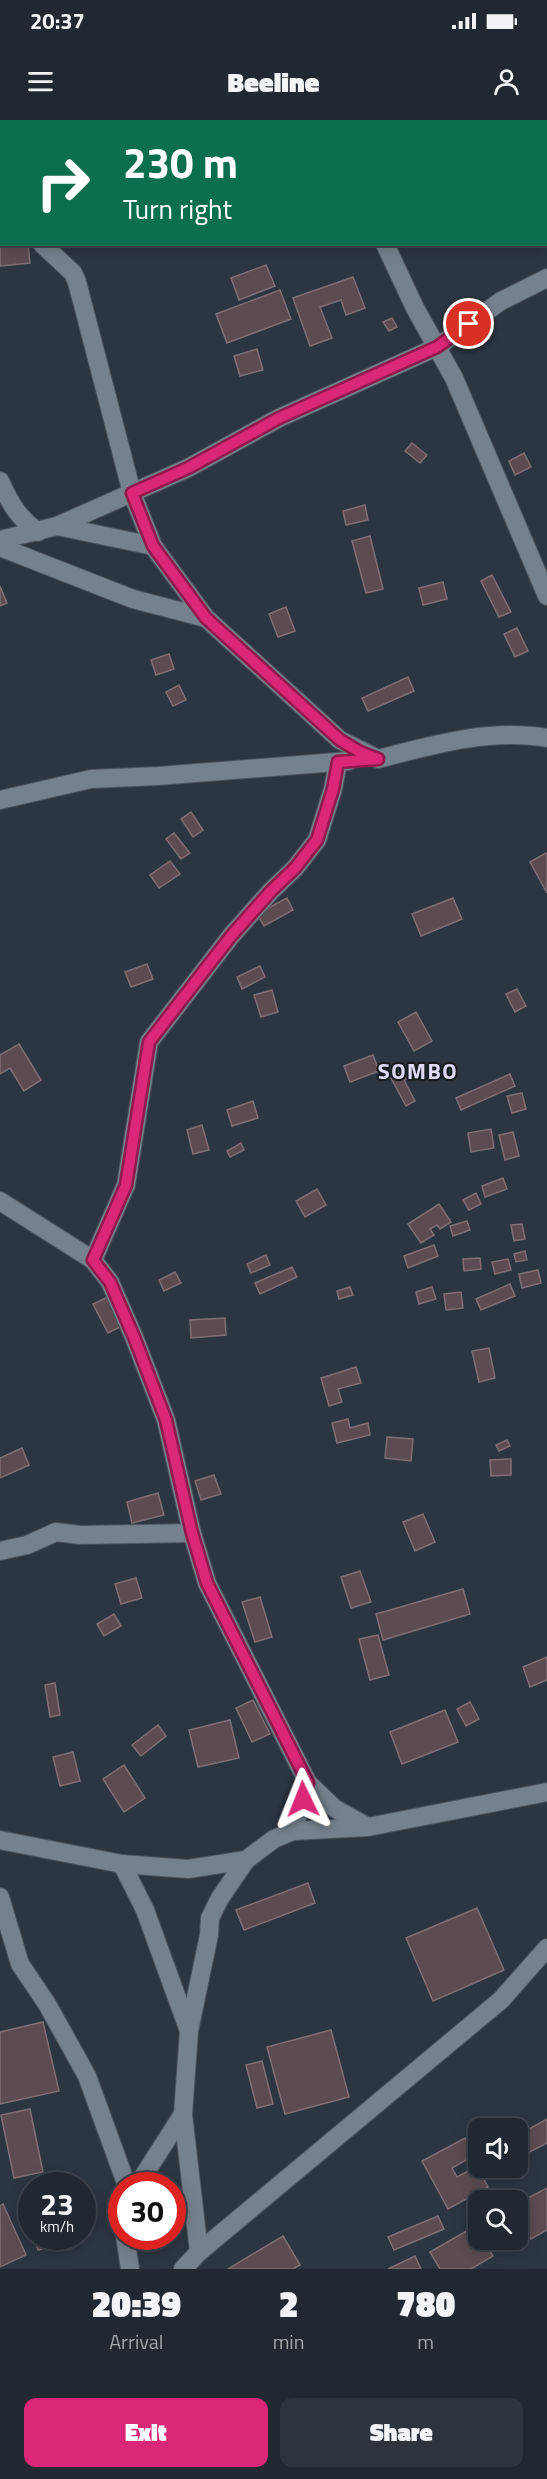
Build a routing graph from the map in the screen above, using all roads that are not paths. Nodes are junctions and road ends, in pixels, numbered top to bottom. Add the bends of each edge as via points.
1 (44, 246) edge
2 (386, 246) edge
3 (547, 278) edge
4 (437, 347) junction
5 (0, 481) edge
6 (132, 493) junction
7 (57, 526) junction
8 (38, 532) junction
9 (0, 540) edge
10 (153, 546) junction
11 (0, 547) edge
12 (547, 596) edge
13 (206, 618) junction
14 (547, 738) edge
15 (378, 759) junction
16 (338, 762) junction
17 (0, 800) edge
18 (0, 1201) edge
19 (93, 1260) junction
20 (192, 1533) junction
21 (0, 1551) edge
22 (308, 1783) junction
23 (547, 1792) edge
24 (368, 1827) junction
25 (293, 1831) junction
26 (0, 1840) edge
27 (246, 1860) junction
28 (122, 1864) junction
29 (0, 1897) edge
30 (547, 1948) edge
31 (189, 2031) junction
32 (183, 2114) junction
33 (122, 2172) edge
34 (146, 2172) edge
35 (127, 2250) edge
36 (199, 2252) junction
37 (130, 2269) edge
38 (183, 2269) edge

1 - 6 street via 76,282
2 - 4 street
3 - 4 street via 501,302
4 - 6 street via 279,418 188,468
4 - 12 street via 454,378
5 - 8 street via 12,508
6 - 7 street
6 - 10 street
7 - 8 street
7 - 10 street
8 - 9 street
10 - 13 street
11 - 13 street via 133,599
13 - 15 street via 340,740
14 - 15 street via 481,737
15 - 16 street
16 - 17 street via 91,779
16 - 19 street via 317,840 231,936 149,1042 126,1185
18 - 19 street
19 - 20 street via 110,1282 166,1420
20 - 21 street via 56,1532
20 - 22 street via 207,1583
22 - 24 street via 334,1808
22 - 25 street
23 - 24 street
24 - 25 street
25 - 27 street via 274,1839
26 - 28 street
27 - 28 street via 188,1869
27 - 31 street via 210,1918
28 - 31 street via 145,1910
29 - 33 street via 20,1964 87,2076
30 - 36 street via 501,2000
31 - 32 street
32 - 34 street
32 - 36 street
35 - 37 street
36 - 38 street

